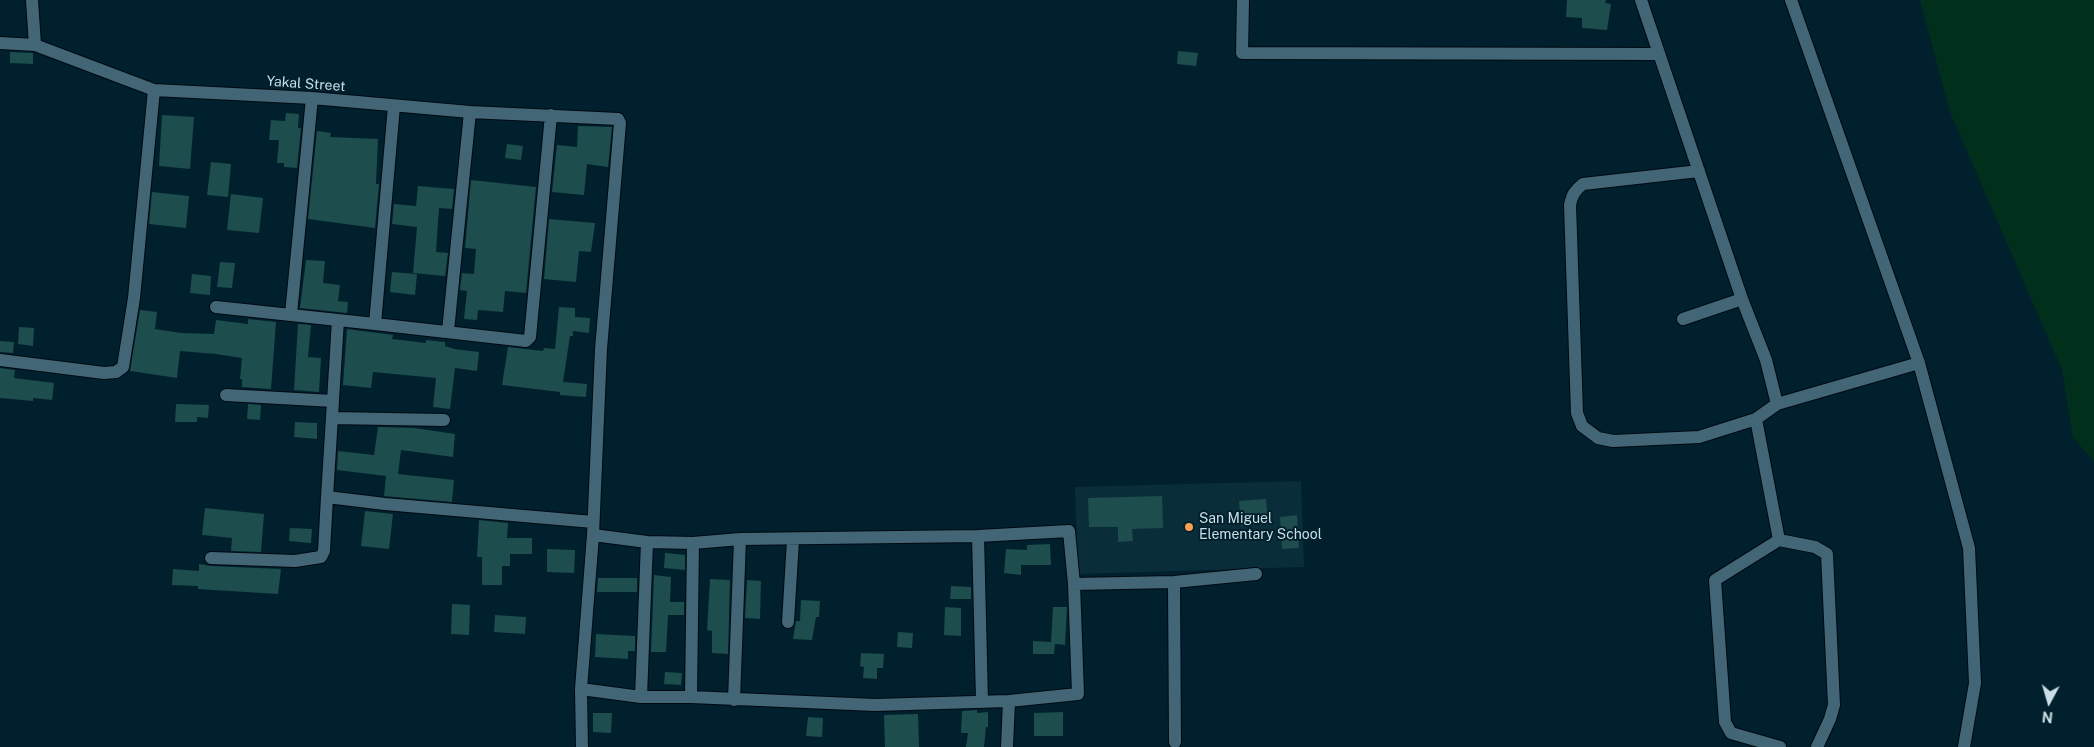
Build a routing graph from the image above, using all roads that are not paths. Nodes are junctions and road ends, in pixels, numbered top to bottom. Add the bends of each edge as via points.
1 (32, 0) edge
2 (1244, 0) edge
3 (1641, 0) edge
4 (1791, 0) edge
5 (0, 43) edge
6 (35, 45) junction
7 (1659, 54) junction
8 (154, 90) junction
9 (312, 98) junction
10 (394, 106) junction
11 (470, 112) junction
12 (551, 115) junction
13 (1699, 171) junction
14 (1742, 299) junction
15 (216, 307) dead end
16 (291, 314) junction
17 (1683, 319) dead end
18 (338, 320) junction
19 (375, 324) junction
20 (448, 331) junction
21 (0, 360) edge
22 (1919, 363) junction
23 (226, 395) dead end
24 (333, 401) junction
25 (1776, 404) junction
26 (332, 418) junction
27 (1756, 418) junction
28 (444, 420) dead end
29 (327, 496) junction
30 (593, 522) junction
31 (593, 535) junction
32 (978, 536) junction
33 (740, 539) junction
34 (793, 540) junction
35 (1779, 540) junction
36 (647, 542) junction
37 (693, 543) junction
38 (211, 558) dead end
39 (1256, 574) dead end
40 (1174, 582) junction
41 (1074, 584) junction
42 (788, 622) dead end
43 (581, 689) junction
44 (641, 696) junction
45 (691, 697) junction
46 (734, 700) junction
47 (982, 701) junction
48 (1009, 701) junction
49 (1175, 742) dead end
50 (582, 747) edge
51 (1008, 747) edge
52 (1780, 747) edge
53 (1817, 747) edge
54 (1964, 747) edge

1 - 6 street
2 - 7 street via 1242,53
3 - 7 street
4 - 22 street
5 - 6 street, Yakal Street
6 - 8 street, Yakal Street
7 - 13 street
8 - 9 street, Yakal Street
8 - 21 street via 134,298 124,367 104,373
9 - 10 street, Yakal Street
9 - 16 street
10 - 11 street, Yakal Street
10 - 19 street
11 - 12 street, Yakal Street
11 - 20 street
12 - 20 street via 530,337 526,341
12 - 30 street, Yakal Street via 618,119 620,123 600,349
13 - 14 street
13 - 27 street via 1583,184 1571,197 1577,413 1582,426 1590,434 1613,441 1699,437
14 - 17 street
14 - 25 street via 1766,360
15 - 16 street
16 - 18 street
18 - 19 street
18 - 24 street
19 - 20 street
22 - 25 street
22 - 54 street via 1969,548 1975,683
23 - 24 street
24 - 26 street
25 - 27 street
26 - 28 street
26 - 29 street
27 - 35 street
29 - 30 street
29 - 38 street via 321,557 295,561
30 - 31 street
31 - 36 street
31 - 43 street
32 - 34 street
32 - 41 street via 1068,531
32 - 47 street
33 - 34 street
33 - 37 street
33 - 46 street
34 - 42 street
35 - 52 street via 1715,580 1725,722 1731,733
35 - 53 street via 1815,547 1827,554 1834,705
36 - 37 street
36 - 44 street
37 - 45 street
39 - 40 street
40 - 41 street
40 - 49 street
41 - 48 street via 1078,694
43 - 44 street
43 - 50 street
44 - 45 street
45 - 46 street
46 - 47 street via 874,705
47 - 48 street
48 - 51 street

